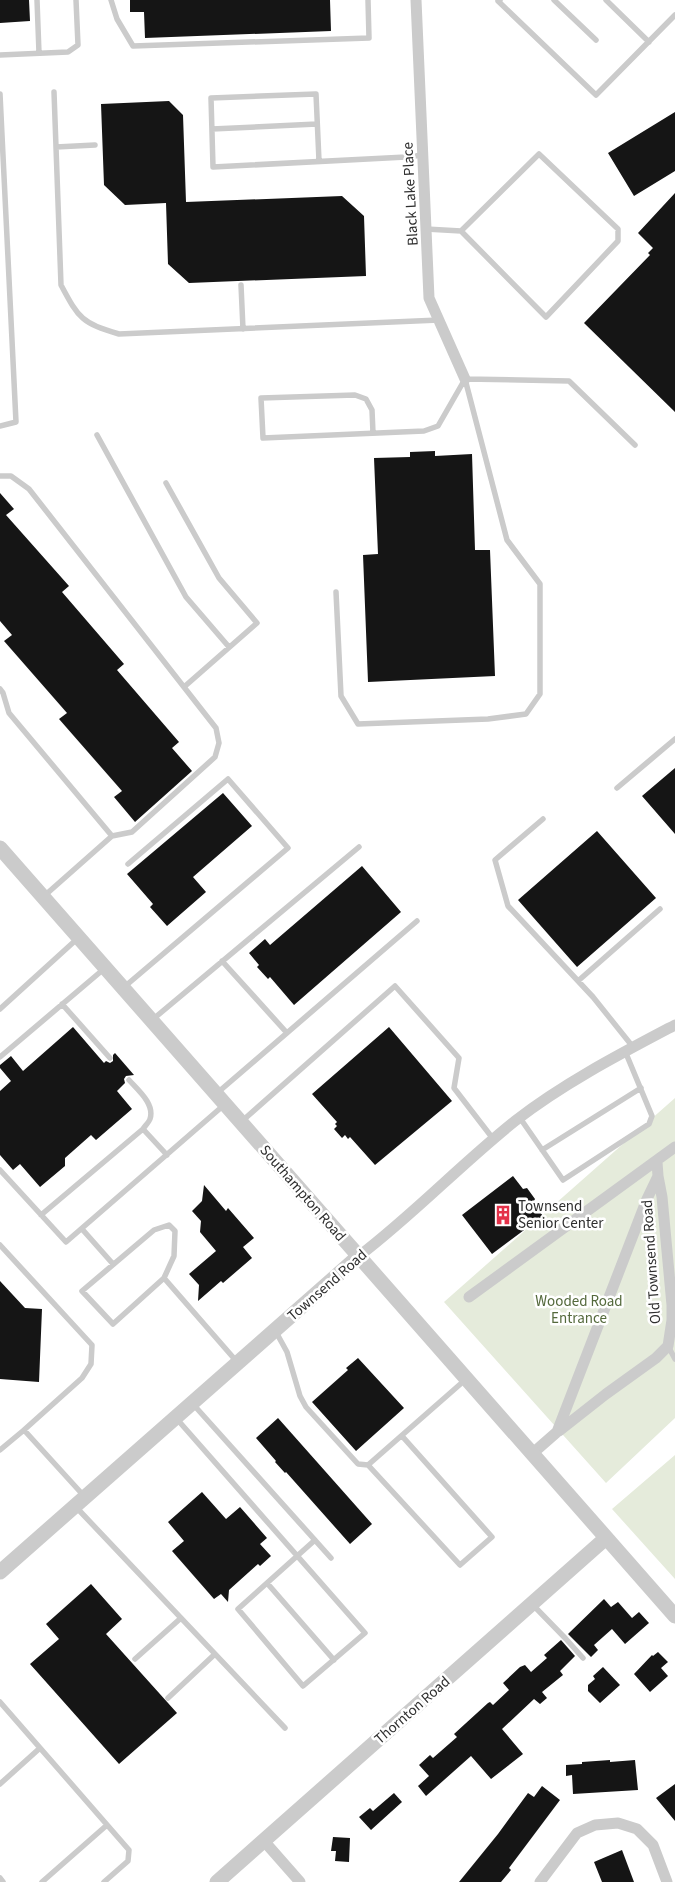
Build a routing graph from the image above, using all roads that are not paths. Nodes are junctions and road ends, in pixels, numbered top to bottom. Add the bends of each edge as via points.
1 (37, 0) edge
2 (76, 0) edge
3 (111, 0) edge
4 (368, 0) edge
5 (416, 0) edge
6 (500, 0) edge
7 (554, 0) edge
8 (606, 0) edge
9 (675, 15) edge
10 (596, 40) dead end
11 (649, 42) junction
12 (39, 53) junction
13 (0, 55) edge
14 (54, 92) dead end
15 (0, 94) edge
16 (317, 124) junction
17 (212, 129) junction
18 (95, 145) dead end
19 (56, 147) junction
20 (423, 155) junction
21 (319, 161) junction
22 (426, 229) junction
23 (461, 231) junction
24 (241, 285) dead end
25 (439, 320) junction
26 (243, 329) junction
27 (465, 380) junction
28 (0, 426) edge
29 (373, 433) junction
30 (97, 436) dead end
31 (636, 445) dead end
32 (0, 476) edge
33 (166, 482) dead end
34 (336, 592) dead end
35 (229, 647) junction
36 (184, 687) junction
37 (0, 689) edge
38 (675, 739) edge
39 (617, 788) dead end
40 (543, 820) dead end
41 (112, 836) junction
42 (359, 846) dead end
43 (0, 848) edge
44 (128, 864) dead end
45 (43, 897) junction
46 (660, 909) dead end
47 (417, 921) dead end
48 (79, 938) junction
49 (222, 961) junction
50 (105, 968) junction
51 (578, 981) junction
52 (123, 988) junction
53 (62, 1004) junction
54 (0, 1009) edge
55 (152, 1020) junction
56 (675, 1025) edge
57 (287, 1033) junction
58 (629, 1049) junction
59 (0, 1057) edge
60 (110, 1058) dead end
61 (129, 1080) dead end
62 (641, 1088) junction
63 (221, 1099) junction
64 (520, 1118) junction
65 (241, 1122) junction
66 (143, 1129) junction
67 (494, 1140) junction
68 (675, 1147) edge
69 (542, 1150) junction
70 (167, 1155) junction
71 (657, 1162) junction
72 (0, 1170) edge
73 (658, 1176) junction
74 (41, 1215) junction
75 (82, 1229) junction
76 (0, 1245) edge
77 (360, 1256) junction
78 (113, 1264) junction
79 (164, 1278) junction
80 (470, 1297) dead end
81 (275, 1330) junction
82 (668, 1346) junction
83 (675, 1359) edge
84 (238, 1363) junction
85 (466, 1380) junction
86 (192, 1403) junction
87 (175, 1418) junction
88 (24, 1430) junction
89 (557, 1432) junction
90 (402, 1436) junction
91 (0, 1450) edge
92 (533, 1453) junction
93 (368, 1465) junction
94 (80, 1502) junction
95 (606, 1538) junction
96 (315, 1540) junction
97 (297, 1557) junction
98 (331, 1558) dead end
99 (0, 1572) edge
100 (267, 1583) junction
101 (532, 1604) junction
102 (675, 1616) edge
103 (181, 1618) junction
104 (215, 1654) junction
105 (583, 1658) dead end
106 (135, 1659) dead end
107 (334, 1660) junction
108 (168, 1698) dead end
109 (0, 1702) edge
110 (5, 1708) junction
111 (0, 1713) edge
112 (285, 1728) dead end
113 (40, 1748) junction
114 (0, 1784) edge
115 (107, 1824) junction
116 (264, 1841) junction
117 (0, 1878) edge
118 (3, 1882) edge
119 (42, 1882) edge
120 (104, 1882) edge
121 (217, 1882) edge
122 (300, 1882) edge
123 (540, 1882) edge
124 (668, 1882) edge

1 - 12 lane
2 - 12 lane via 78,45 68,52
3 - 4 lane via 133,46 369,38
5 - 20 street, Black Lake Place
6 - 11 lane via 596,95
7 - 10 lane
8 - 11 lane
9 - 11 lane
12 - 13 lane
14 - 19 lane
15 - 28 lane via 16,422
16 - 17 lane
16 - 17 lane via 316,94 211,98
16 - 21 lane
17 - 21 lane via 213,167
18 - 19 lane
19 - 26 lane via 61,285 75,312 94,327 119,334
20 - 21 lane
20 - 22 street, Black Lake Place
22 - 23 lane
22 - 25 street, Black Lake Place via 429,298
23 - 23 lane via 546,316 618,241 618,229 539,154
24 - 26 lane
25 - 26 lane
25 - 27 street, Black Lake Place
27 - 29 lane via 438,426 424,431
27 - 31 lane via 569,381
27 - 34 lane via 507,540 540,584 540,694 526,714 488,719 358,724 341,696
29 - 29 lane via 263,438 261,398 355,395 366,399 372,410
30 - 35 lane via 186,597
32 - 36 lane via 11,476 29,489
33 - 35 lane via 219,578 257,622
35 - 36 lane
36 - 41 lane via 216,728 219,743 215,757 132,832
37 - 41 lane via 9,713
38 - 39 lane
40 - 51 lane via 495,860 508,906
41 - 45 lane
42 - 49 lane
43 - 45 street, Southampton Road
44 - 52 lane via 228,779 288,848
45 - 48 street, Southampton Road
46 - 51 lane
47 - 57 lane
48 - 50 street, Southampton Road
48 - 54 lane
49 - 55 lane
49 - 57 lane
50 - 52 street, Southampton Road
50 - 53 lane
51 - 58 lane
52 - 55 street, Southampton Road
53 - 59 lane
53 - 60 lane
55 - 63 street, Southampton Road
56 - 58 street, Townsend Road
57 - 63 lane
58 - 62 lane
58 - 64 street, Townsend Road
61 - 66 lane via 150,1107 150,1119
62 - 69 lane
62 - 69 lane via 652,1116 648,1124 563,1180
63 - 65 street, Southampton Road
63 - 70 lane
64 - 67 street, Townsend Road
64 - 69 lane
65 - 67 lane via 395,986 459,1058 454,1088
65 - 77 street, Southampton Road
66 - 70 lane
66 - 74 lane
67 - 77 street, Townsend Road
68 - 71 street
70 - 75 lane
71 - 73 street, Old Townsend Road
71 - 80 street
72 - 74 lane
73 - 82 street, Old Townsend Road via 672,1305
73 - 89 street, Old Townsend Road
74 - 75 lane via 66,1242
75 - 78 lane
76 - 88 lane via 92,1345 91,1364 82,1378
77 - 81 street, Townsend Road
77 - 85 street, Southampton Road
78 - 79 lane via 154,1230 169,1226 175,1231 174,1256
78 - 79 lane via 82,1291 113,1324
79 - 84 lane
81 - 84 street, Townsend Road
81 - 93 lane via 287,1352 306,1407 358,1464
82 - 83 lane
82 - 89 street, Old Townsend Road
84 - 86 street, Townsend Road
85 - 90 lane
85 - 92 street, Southampton Road
86 - 87 street, Townsend Road
86 - 96 lane
87 - 94 street, Townsend Road
87 - 97 lane
88 - 91 lane
88 - 94 lane
89 - 92 street, Old Townsend Road
90 - 93 lane
90 - 93 lane via 492,1537 460,1565
92 - 95 street, Southampton Road
94 - 99 street, Townsend Road
94 - 103 lane
95 - 101 street, Thornton Road
95 - 102 street, Southampton Road
96 - 97 lane
96 - 98 lane
97 - 100 lane
97 - 107 lane via 365,1633
100 - 107 lane
100 - 107 lane via 238,1609 303,1686
101 - 105 lane
101 - 116 street, Thornton Road
103 - 104 lane
103 - 106 lane
104 - 108 lane
104 - 112 lane
109 - 110 lane
110 - 111 lane
110 - 113 lane
113 - 114 lane
113 - 115 lane
115 - 119 lane
115 - 120 lane via 129,1850 128,1861
116 - 121 street, Thornton Road
116 - 122 street
117 - 118 lane
123 - 124 street via 578,1832 596,1824 618,1823 637,1829 653,1845

